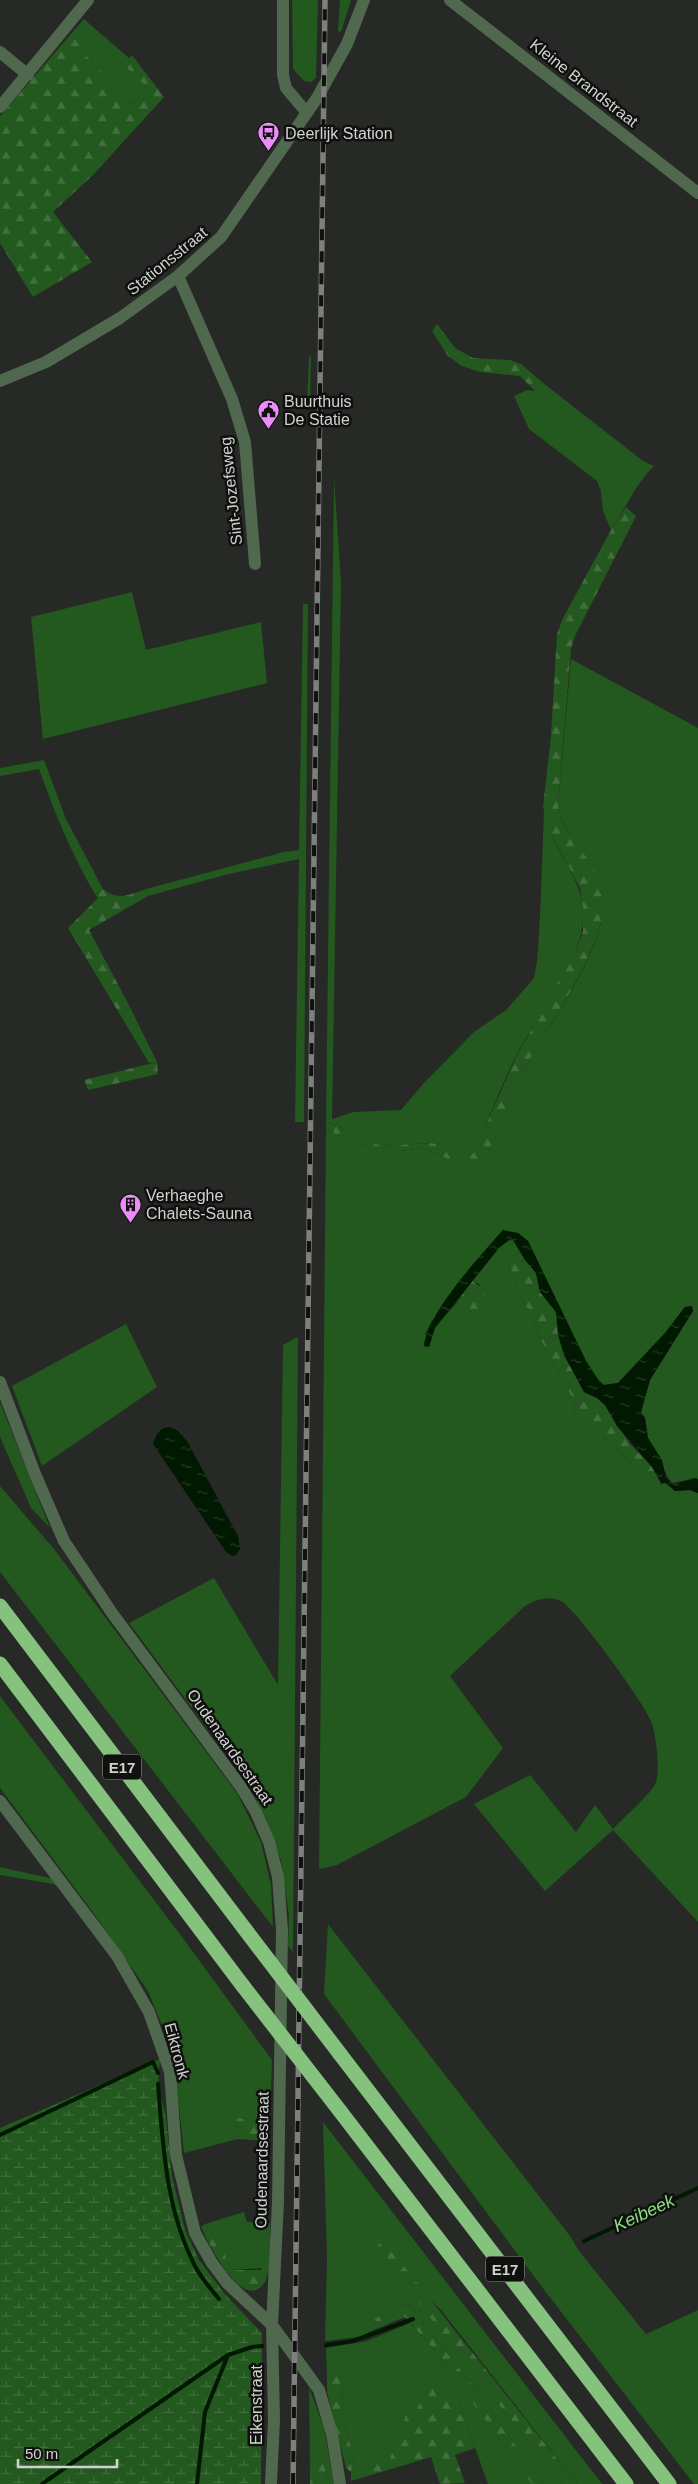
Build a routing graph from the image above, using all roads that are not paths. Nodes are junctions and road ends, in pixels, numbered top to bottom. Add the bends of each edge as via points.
1 (88, 0) edge
2 (283, 0) edge
3 (364, 0) edge
4 (450, 0) edge
5 (0, 52) edge
6 (28, 75) junction
7 (0, 107) edge
8 (308, 112) junction
9 (698, 194) edge
10 (178, 276) junction
11 (0, 382) edge
12 (256, 564) dead end
13 (0, 1382) edge
14 (0, 1606) edge
15 (0, 1664) edge
16 (0, 1801) edge
17 (272, 2325) junction
18 (271, 2484) edge
19 (340, 2484) edge
20 (626, 2484) edge
21 (669, 2484) edge

1 - 6 street
2 - 8 street via 285,82 294,99
3 - 8 street, Stationsstraat via 339,62
4 - 9 street, Kleine Brandstraat
5 - 6 street
6 - 7 street
8 - 10 street, Stationsstraat via 221,237
10 - 11 street, Stationsstraat via 152,297 82,342
10 - 12 street, Sint-Jozefsweg via 232,398 245,442
13 - 17 street, Oudenaardsestraat via 34,1474 64,1541 112,1613 241,1787 269,1842 278,1877 282,1930 278,2202
14 - 21 highway, E17, bridge
15 - 20 highway, E17, bridge
16 - 17 street, Eiktronk via 137,1988 170,2072 176,2155 195,2233 227,2283
17 - 18 street, Eikenstraat via 274,2420
17 - 19 street, Eiktronk via 319,2390 332,2434

